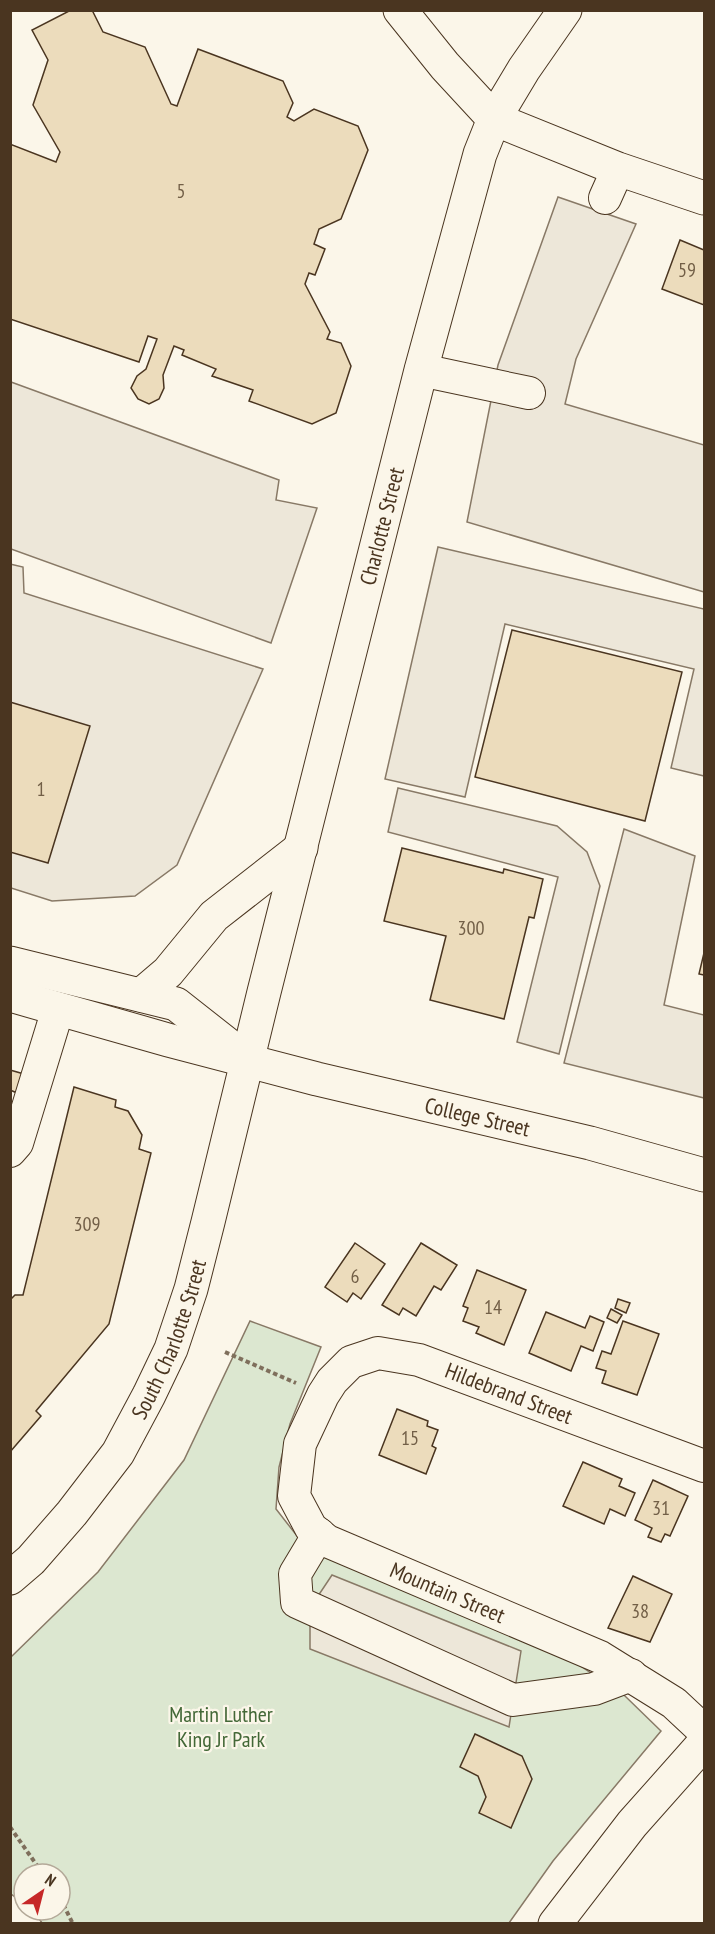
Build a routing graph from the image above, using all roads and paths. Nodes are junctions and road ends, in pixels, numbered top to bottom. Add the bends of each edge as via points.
1 (400, 10) edge
2 (565, 10) edge
3 (494, 119) junction
4 (705, 198) edge
5 (421, 370) junction
6 (529, 393) dead end
7 (301, 848) junction
8 (10, 963) edge
9 (10, 995) edge
10 (141, 995) junction
11 (58, 1009) junction
12 (248, 1060) junction
13 (10, 1151) edge
14 (705, 1175) edge
15 (225, 1352) dead end
16 (323, 1395) junction
17 (705, 1467) edge
18 (319, 1534) junction
19 (10, 1578) edge
20 (631, 1675) junction
21 (705, 1731) edge
22 (705, 1743) edge
23 (10, 1827) edge
24 (35, 1862) edge
25 (555, 1923) edge

1 - 3 main road
2 - 3 main road, Charlotte Street
3 - 4 main road via 612,184
3 - 5 main road, Charlotte Street via 480,154
5 - 6 street
5 - 7 main road, Charlotte Street
7 - 10 main road via 214,916 168,972
7 - 12 main road, Charlotte Street
8 - 10 main road, College Street
9 - 11 main road, College Street
10 - 12 main road, College Street via 176,1004
11 - 12 main road, College Street
11 - 13 street via 16,1143
12 - 14 main road, College Street
12 - 19 main road, South Charlotte Street via 191,1289 171,1349 118,1453 72,1513
15 - 16 path
16 - 17 street, Hildebrand Street via 351,1362 378,1353 419,1360
16 - 18 street, Mountain Street via 300,1444 294,1496 311,1528
18 - 20 street, Mountain Street via 327,1541 600,1658
18 - 20 street via 295,1574 297,1602 513,1700 594,1689
20 - 21 street, Mountain Street via 674,1703
22 - 25 main road via 632,1824
23 - 24 path

